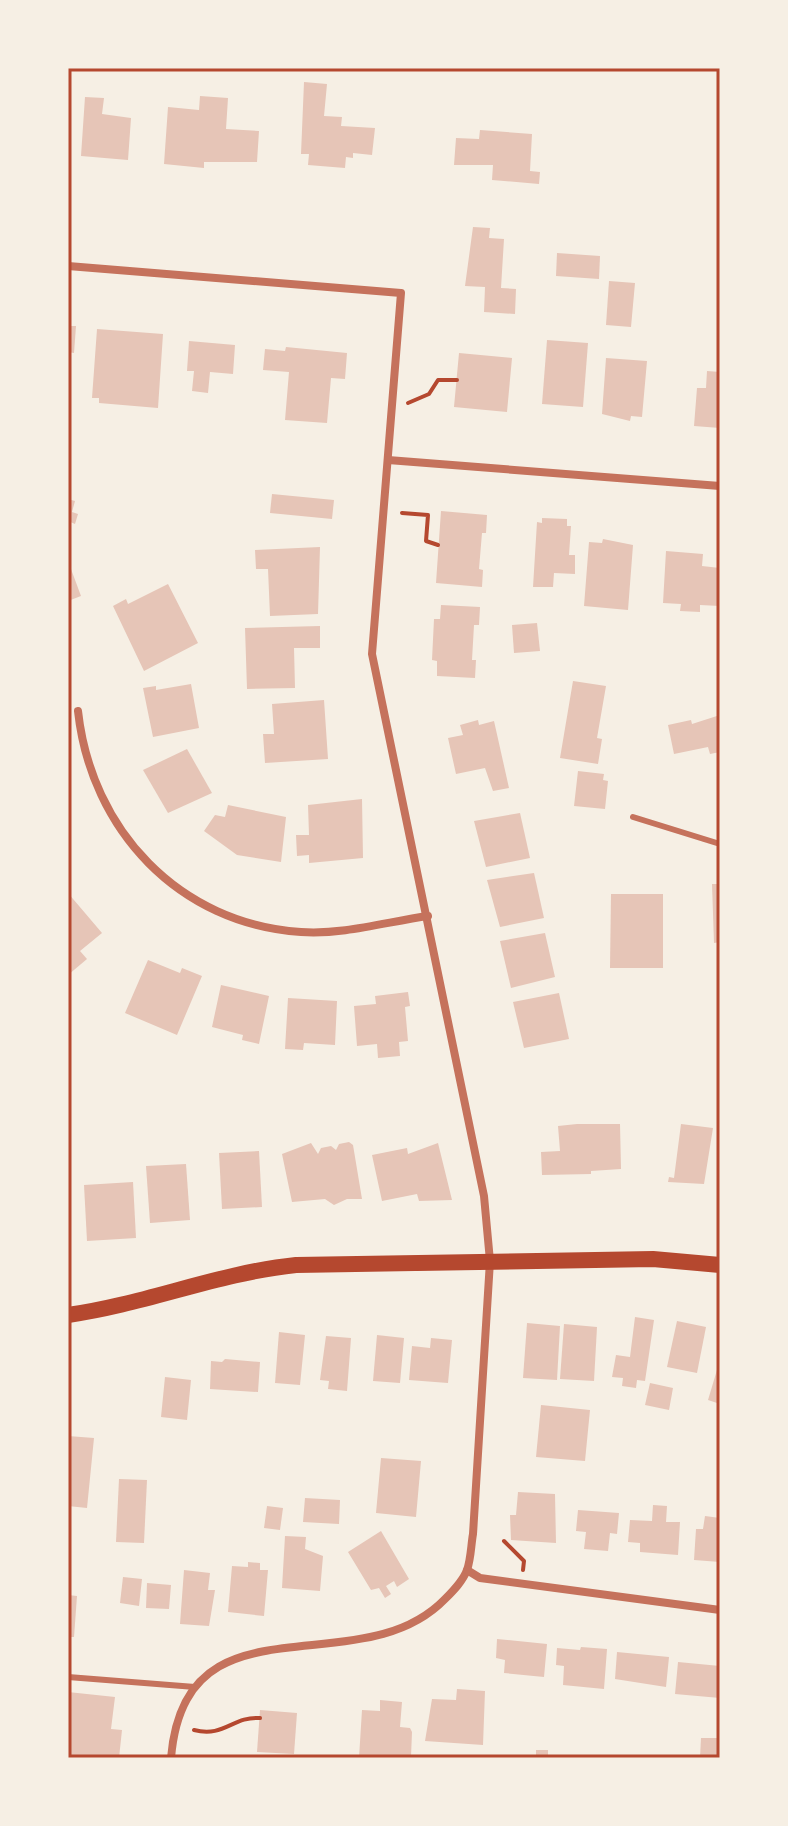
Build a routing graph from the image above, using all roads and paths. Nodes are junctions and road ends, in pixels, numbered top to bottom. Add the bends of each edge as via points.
1 (68, 266) edge
2 (457, 380) dead end
3 (392, 407) junction
4 (388, 460) junction
5 (720, 486) edge
6 (402, 513) dead end
7 (438, 545) dead end
8 (78, 711) dead end
9 (633, 817) dead end
10 (720, 844) edge
11 (428, 916) junction
12 (490, 1261) junction
13 (720, 1265) edge
14 (68, 1315) edge
15 (504, 1541) dead end
16 (467, 1570) junction
17 (522, 1584) junction
18 (720, 1610) edge
19 (68, 1677) edge
20 (195, 1687) junction
21 (260, 1718) dead end
22 (193, 1730) dead end
23 (171, 1758) edge

1 - 3 street via 401,293
2 - 3 path via 438,380 429,394
3 - 4 street
4 - 5 street
4 - 11 street via 372,654
6 - 7 path via 428,515 426,541
8 - 11 street via 88,768 118,829 139,856 193,899 256,925 301,932
9 - 10 lane
11 - 12 street via 484,1196
12 - 13 main road via 653,1259
12 - 14 main road via 245,1270 106,1310
12 - 16 street
15 - 17 path via 524,1561
16 - 17 street via 480,1578
16 - 20 street via 438,1606 400,1631 258,1651 223,1664
17 - 18 street
19 - 20 lane
20 - 23 street via 173,1731
21 - 22 path via 248,1717 221,1732

